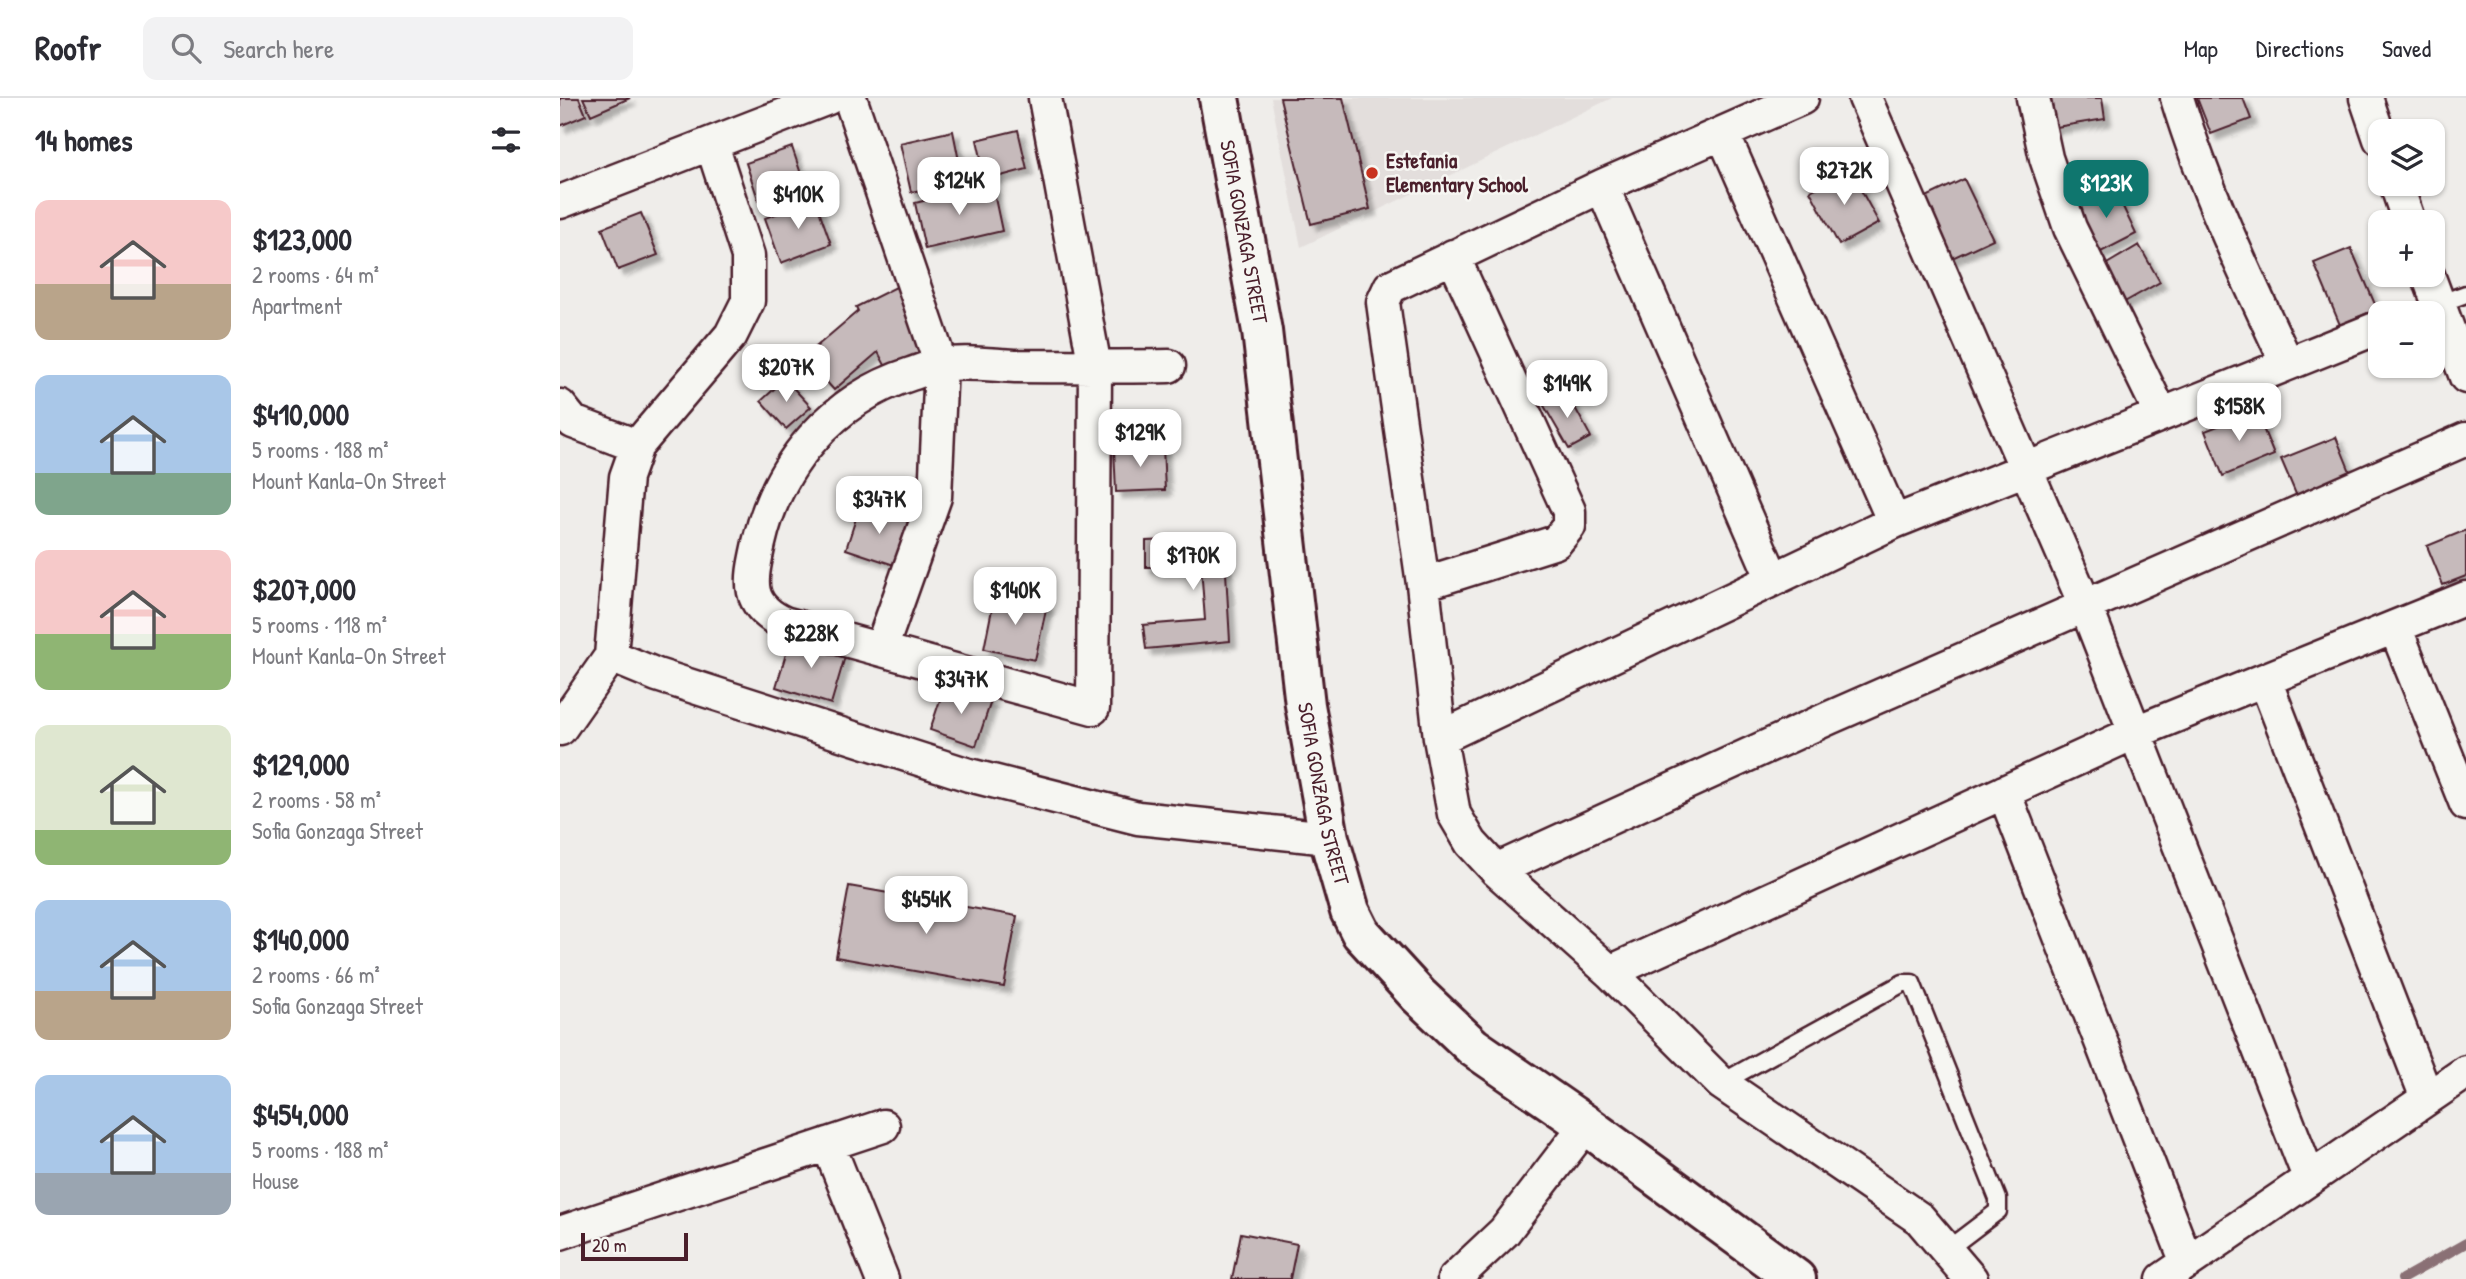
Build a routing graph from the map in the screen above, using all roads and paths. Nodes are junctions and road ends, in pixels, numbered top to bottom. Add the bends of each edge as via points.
1 (828, 98) edge
2 (850, 98) edge
3 (1045, 98) edge
4 (1219, 98) edge
5 (1802, 98) edge
6 (1865, 98) edge
7 (2034, 98) edge
8 (2177, 98) edge
9 (2365, 98) edge
10 (2373, 119) edge
11 (1723, 134) junction
12 (712, 145) junction
13 (1602, 186) junction
14 (560, 202) edge
15 (1453, 256) junction
16 (2445, 318) edge
17 (2368, 332) edge
18 (2287, 363) junction
19 (941, 365) junction
20 (1169, 366) dead end
21 (1095, 367) junction
22 (2466, 377) edge
23 (560, 406) edge
24 (2161, 414) junction
25 (2466, 439) edge
26 (636, 446) junction
27 (2027, 468) junction
28 (1894, 522) junction
29 (1772, 577) junction
30 (1423, 584) junction
31 (2466, 598) edge
32 (2086, 607) junction
33 (2395, 627) junction
34 (881, 649) junction
35 (611, 656) junction
36 (2264, 680) junction
37 (560, 729) edge
38 (2136, 732) junction
39 (1440, 738) junction
40 (2004, 792) junction
41 (2466, 804) edge
42 (1329, 838) junction
43 (1496, 870) junction
44 (1610, 972) junction
45 (2466, 1072) edge
46 (1721, 1083) junction
47 (2427, 1098) junction
48 (1586, 1125) junction
49 (883, 1126) dead end
50 (828, 1144) junction
51 (2309, 1177) junction
52 (560, 1233) edge
53 (1948, 1249) junction
54 (2175, 1271) edge
55 (882, 1279) edge
56 (1454, 1279) edge
57 (1796, 1279) edge
58 (1970, 1279) edge

1 - 12 street
2 - 19 street
3 - 21 street
4 - 42 street, SOFIA GONZAGA STREET via 1262,331 1305,705
5 - 11 street
6 - 27 street
7 - 24 street via 2046,158 2070,228
8 - 18 street via 2218,215
9 - 10 street
11 - 13 street
11 - 28 street
12 - 14 street
12 - 26 street via 748,256 748,301 732,335
13 - 15 street
13 - 29 street
15 - 30 street via 1390,287 1383,302
15 - 30 street via 1569,511 1569,526 1556,542
16 - 22 street
17 - 18 street
18 - 24 street
19 - 21 street
19 - 34 street via 935,497
19 - 34 street via 886,382 814,432 788,469 766,513 752,575 753,593 770,617
20 - 21 street
21 - 34 street via 1094,708
23 - 26 street via 573,422
24 - 27 street
25 - 32 street
26 - 35 street via 625,477
27 - 28 street
27 - 32 street
28 - 29 street
29 - 39 street
30 - 39 street
31 - 33 street
32 - 38 street
32 - 43 street
33 - 36 street
33 - 41 street
35 - 37 street
35 - 42 street via 657,675 969,775 1138,818
36 - 38 street
36 - 47 street
38 - 40 street
38 - 51 street
39 - 43 street via 1454,814 1471,843
40 - 44 street
40 - 54 street
42 - 48 street, SOFIA GONZAGA STREET via 1361,933 1473,1047
43 - 44 street
44 - 46 street
45 - 47 street
46 - 53 street via 1920,1219
46 - 53 lane via 1903,983 1912,983 1998,1199 1998,1211
47 - 51 street
48 - 56 street via 1504,1232
48 - 57 street, SOFIA GONZAGA STREET
49 - 50 street
50 - 52 street
50 - 55 street
51 - 54 street
53 - 58 street

